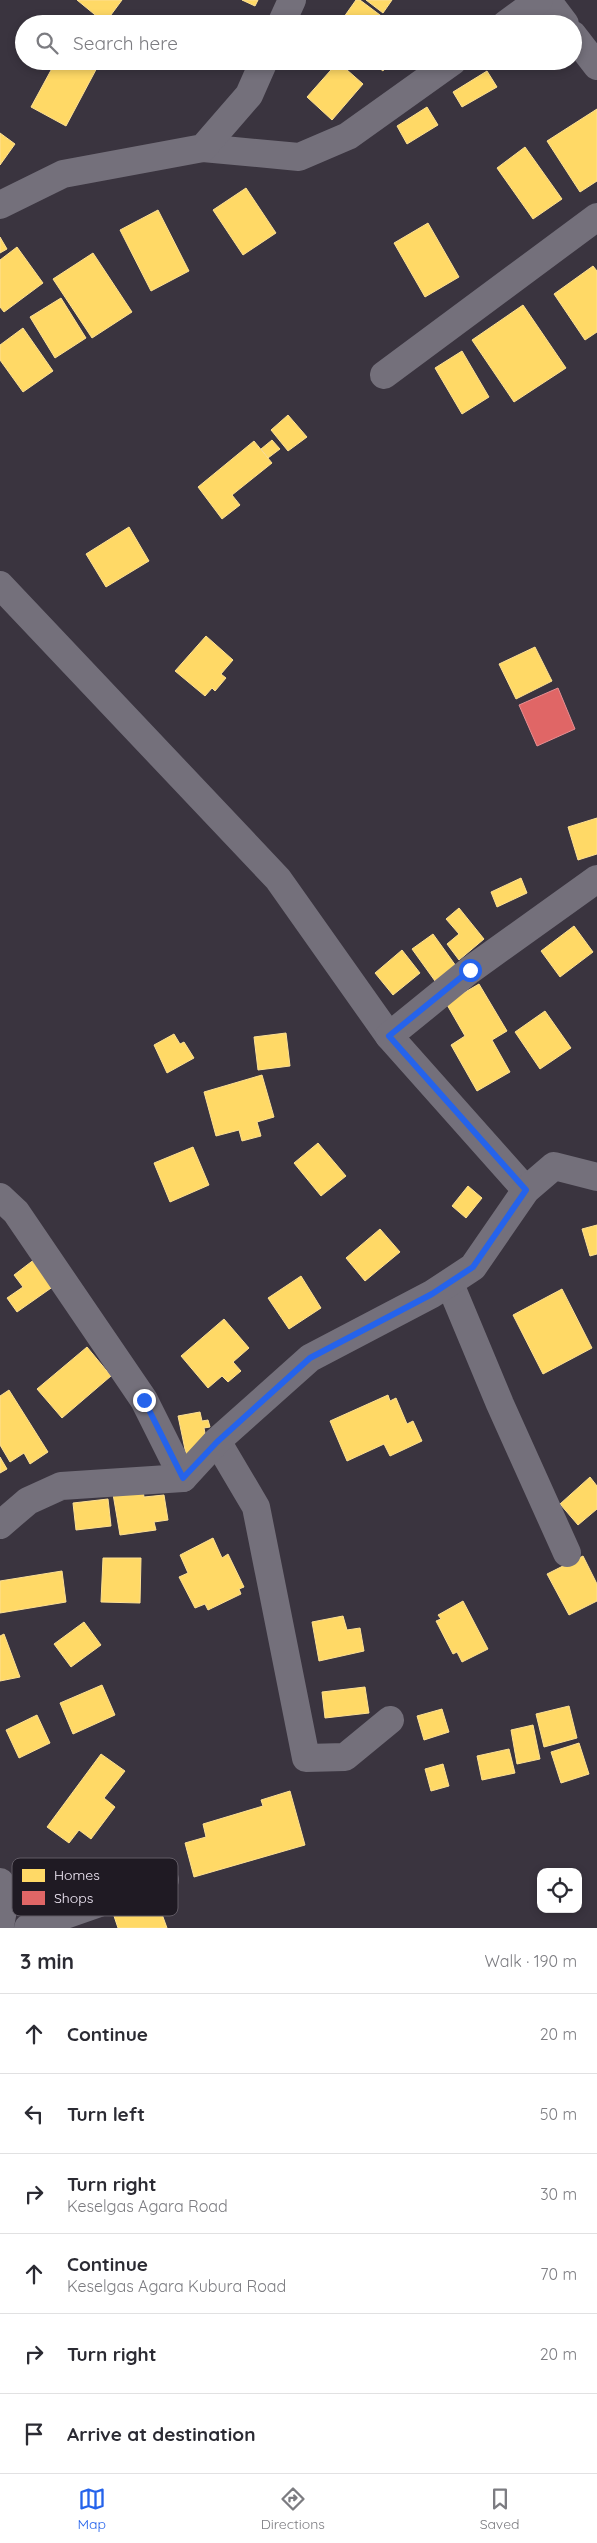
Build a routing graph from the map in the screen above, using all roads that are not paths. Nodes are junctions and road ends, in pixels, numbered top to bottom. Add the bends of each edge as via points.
1 (292, 0) edge
2 (539, 0) edge
3 (547, 0) edge
4 (285, 15) edge
5 (518, 15) edge
6 (558, 15) edge
7 (582, 47) edge
8 (597, 66) edge
9 (260, 70) edge
10 (440, 70) edge
11 (203, 148) junction
12 (0, 205) edge
13 (597, 217) edge
14 (384, 375) dead end
15 (0, 585) edge
16 (597, 880) edge
17 (389, 1036) junction
18 (597, 1177) edge
19 (526, 1190) junction
20 (0, 1197) edge
21 (450, 1284) junction
22 (217, 1442) junction
23 (183, 1478) junction
24 (0, 1525) edge
25 (567, 1553) dead end
26 (390, 1720) dead end
27 (0, 1882) edge
28 (62, 1916) edge
29 (0, 1926) edge
30 (28, 1928) edge

1 - 4 street
2 - 5 street
3 - 6 street
7 - 8 street
9 - 11 street via 249,95
10 - 11 street via 348,136 299,157
11 - 12 street via 63,174
13 - 14 street
15 - 17 street via 278,879
16 - 17 street via 470,970
17 - 19 street
18 - 19 street via 554,1166
19 - 21 street via 473,1267
20 - 23 street via 16,1212 144,1400
21 - 22 street via 310,1358
21 - 25 street
22 - 23 street
22 - 26 street via 256,1507 306,1758 345,1757
23 - 24 street via 61,1486 28,1501
27 - 29 street via 3,1910
28 - 30 street

